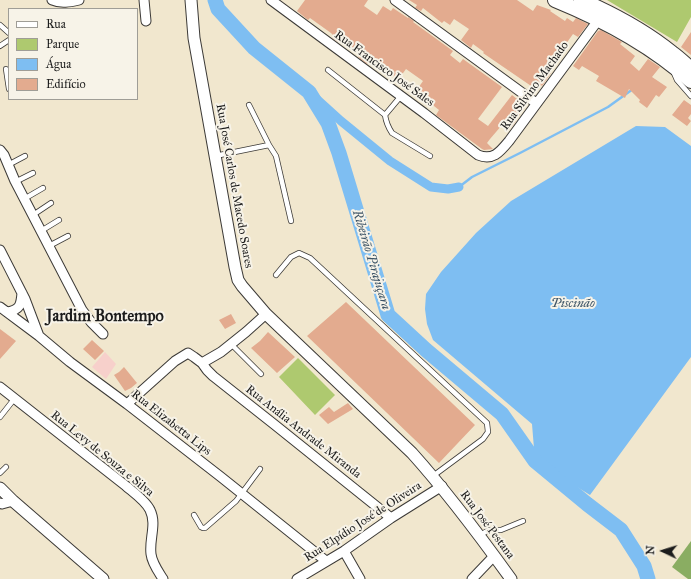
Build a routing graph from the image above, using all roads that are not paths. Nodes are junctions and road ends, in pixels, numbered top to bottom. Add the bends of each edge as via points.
1 (52, 0) edge
2 (79, 0) edge
3 (144, 0) edge
4 (191, 0) edge
5 (395, 0) edge
6 (555, 0) edge
7 (581, 0) edge
8 (276, 2) edge
9 (599, 19) junction
10 (146, 21) dead end
11 (0, 25) edge
12 (8, 32) edge
13 (670, 64) junction
14 (6, 69) dead end
15 (328, 70) dead end
16 (691, 70) edge
17 (691, 81) edge
18 (8, 82) edge
19 (401, 96) junction
20 (691, 96) edge
21 (536, 103) junction
22 (250, 105) dead end
23 (385, 115) junction
24 (269, 144) junction
25 (0, 150) edge
26 (25, 156) dead end
27 (215, 156) junction
28 (430, 156) dead end
29 (484, 157) joint
30 (8, 165) junction
31 (34, 173) dead end
32 (15, 182) junction
33 (43, 188) dead end
34 (24, 199) junction
35 (51, 203) dead end
36 (33, 215) junction
37 (58, 220) dead end
38 (291, 221) dead end
39 (41, 231) junction
40 (68, 236) dead end
41 (49, 246) junction
42 (0, 250) edge
43 (276, 275) dead end
44 (22, 293) junction
45 (3, 310) edge
46 (266, 314) junction
47 (103, 334) dead end
48 (39, 336) junction
49 (231, 344) junction
50 (202, 363) junction
51 (260, 374) dead end
52 (0, 387) edge
53 (15, 398) junction
54 (127, 404) junction
55 (0, 417) edge
56 (6, 466) dead end
57 (260, 469) dead end
58 (1, 471) edge
59 (433, 476) junction
60 (442, 486) junction
61 (0, 488) edge
62 (242, 494) junction
63 (4, 503) edge
64 (194, 515) dead end
65 (391, 518) junction
66 (523, 521) dead end
67 (478, 535) junction
68 (344, 550) junction
69 (494, 556) junction
70 (326, 561) junction
71 (102, 579) edge
72 (163, 579) edge
73 (297, 579) edge
74 (360, 579) edge
75 (472, 579) edge
76 (511, 579) edge

1 - 2 street
3 - 10 street
4 - 27 street, Rua José Carlos de Macedo Soares via 194,38
5 - 21 street
6 - 9 main road
7 - 16 main road via 638,30 673,53
8 - 19 street, Rua Francisco José Sales
9 - 13 main road via 628,35
9 - 21 street, Rua Silvino Machado
11 - 12 lane
13 - 17 main road
13 - 20 lane via 677,80
14 - 18 lane
15 - 23 lane
19 - 23 lane
19 - 29 street, Rua Francisco José Sales
21 - 29 street, Rua Silvino Machado via 500,152
22 - 24 lane
23 - 28 lane via 392,133
24 - 27 lane
24 - 38 lane via 276,156
25 - 30 street
26 - 30 lane
27 - 46 street, Rua José Carlos de Macedo Soares via 238,280
30 - 32 street
31 - 32 lane
32 - 34 street
33 - 34 lane
34 - 36 street
35 - 36 lane
36 - 39 street
37 - 39 lane
39 - 41 street
40 - 41 lane
41 - 47 street via 82,310
42 - 44 street
43 - 59 lane via 291,257 299,253 310,258 487,423 488,432 483,439
44 - 45 street via 19,307 13,312
44 - 48 street
45 - 48 street, Rua Elizabetta Lips
46 - 49 street
46 - 59 street, Rua José Carlos de Macedo Soares
48 - 54 street, Rua Elizabetta Lips
49 - 50 street
49 - 51 lane
50 - 54 street via 188,353 175,361
50 - 65 street, Rua Anália Andrade Miranda via 213,376
52 - 53 street, Rua Levy de Souza e Silva
53 - 55 lane
53 - 72 street, Rua Levy de Souza e Silva via 126,486 150,509 153,526 151,554
54 - 62 street, Rua Elizabetta Lips
56 - 58 lane
57 - 62 lane
59 - 60 street, Rua José Carlos de Macedo Soares
60 - 65 street, Rua Elpídio José de Oliveira
60 - 67 street, Rua José Pestana
61 - 63 street
62 - 64 lane via 205,528 200,527
62 - 70 street, Rua Elizabetta Lips
63 - 71 street
65 - 68 street, Rua Elpídio José de Oliveira
66 - 67 lane via 501,530 489,530
67 - 69 street, Rua José Pestana
68 - 70 street, Rua Elpídio José de Oliveira
68 - 74 street
69 - 75 street
69 - 76 street, Rua José Pestana
70 - 73 street, Rua Elpídio José de Oliveira

